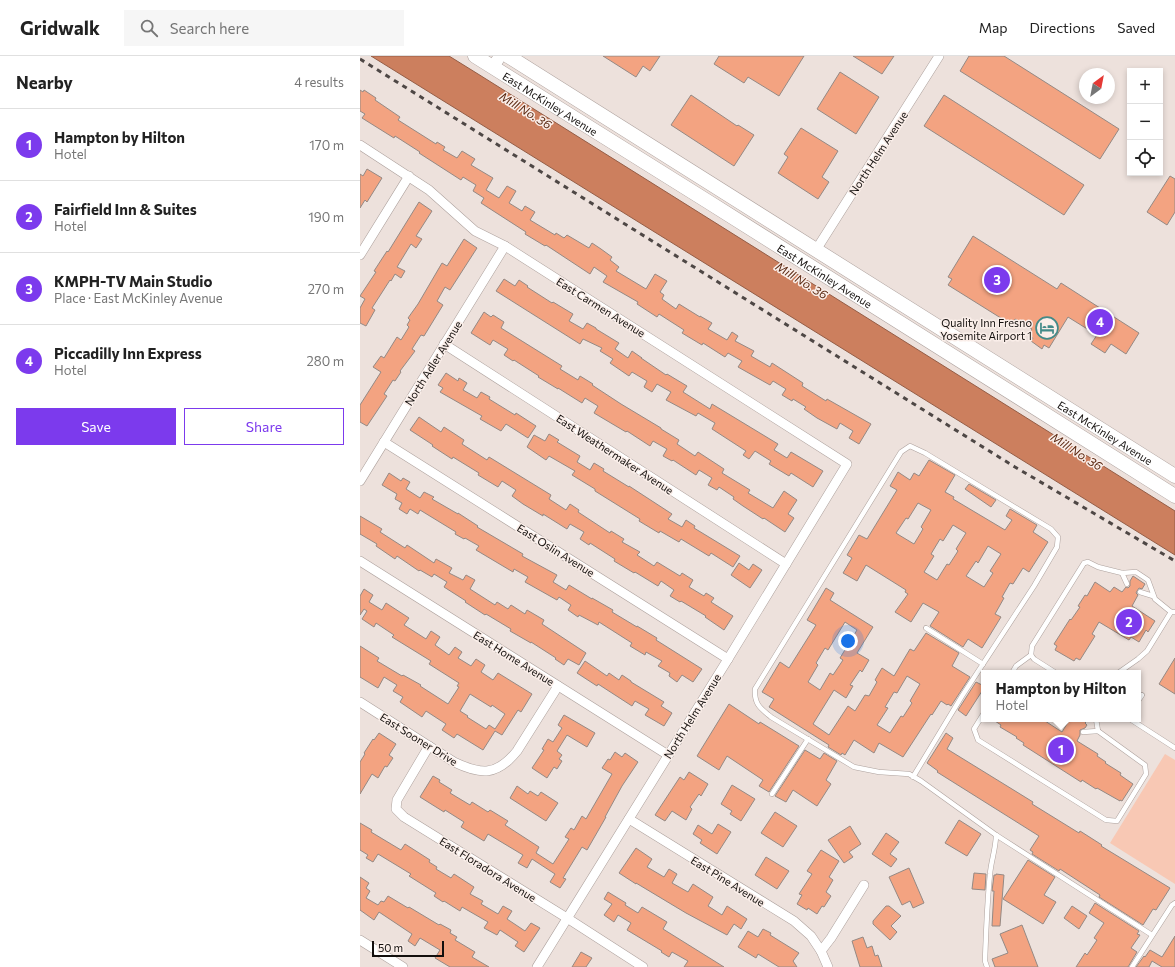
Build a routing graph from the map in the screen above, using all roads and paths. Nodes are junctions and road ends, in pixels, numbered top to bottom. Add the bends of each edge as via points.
1 (508, 56) edge
2 (939, 56) edge
3 (477, 57) edge
4 (497, 62) edge
5 (360, 145) edge
6 (409, 176) junction
7 (707, 201) junction
8 (505, 246) junction
9 (816, 250) junction
10 (360, 255) edge
11 (444, 344) junction
12 (1071, 430) junction
13 (384, 442) junction
14 (847, 464) joint
15 (1175, 476) edge
16 (360, 481) edge
17 (1175, 486) edge
18 (1175, 496) edge
19 (360, 561) edge
20 (786, 564) junction
21 (1122, 573) junction
22 (1127, 584) dead end
23 (1140, 592) dead end
24 (1153, 596) junction
25 (1173, 612) edge
26 (926, 628) dead end
27 (1031, 655) junction
28 (728, 659) junction
29 (983, 664) junction
30 (1014, 670) edge
31 (1051, 670) edge
32 (1122, 670) edge
33 (558, 686) junction
34 (360, 702) edge
35 (981, 718) edge
36 (1096, 722) edge
37 (1135, 722) edge
38 (1098, 731) junction
39 (1083, 732) dead end
40 (808, 739) junction
41 (429, 746) junction
42 (1175, 748) edge
43 (668, 755) junction
44 (913, 777) junction
45 (772, 794) dead end
46 (629, 819) junction
47 (996, 835) junction
48 (864, 885) dead end
49 (1175, 903) edge
50 (567, 918) junction
51 (1152, 935) junction
52 (360, 940) edge
53 (821, 950) junction
54 (403, 967) edge
55 (537, 967) edge
56 (643, 967) edge
57 (828, 967) edge
58 (987, 967) edge
59 (1132, 967) edge

1 - 9 main road, East McKinley Avenue
2 - 9 street, North Helm Avenue
3 - 4 main road, East McKinley Avenue
4 - 7 main road, East McKinley Avenue
5 - 6 street, East Carmen Avenue
6 - 8 street, East Carmen Avenue via 429,190 475,231
6 - 10 street
7 - 9 main road via 751,220 804,252
7 - 12 main road, East McKinley Avenue
8 - 11 street, North Adler Avenue
8 - 14 street, East Carmen Avenue
9 - 15 main road, East McKinley Avenue
11 - 13 street, North Adler Avenue
11 - 20 street, East Weathermaker Avenue
12 - 17 main road via 1115,449
12 - 18 main road, East McKinley Avenue
13 - 16 street, North Adler Avenue
13 - 28 street, East Oslin Avenue
14 - 20 street, North Helm Avenue
19 - 33 street, East Home Avenue
20 - 28 street, North Helm Avenue
21 - 22 lane
21 - 24 lane via 1136,572 1148,580
21 - 27 lane via 1084,563 1032,646
23 - 24 lane
24 - 25 lane
25 - 32 lane via 1147,650
26 - 29 lane
27 - 30 lane
27 - 31 lane
28 - 43 street, North Helm Avenue
29 - 40 lane via 1034,586 1057,547 1058,537 1051,529 910,446 901,452 755,689 759,707
29 - 44 lane
33 - 41 street, East Sooner Drive via 511,760 502,766 481,772 468,769
33 - 43 street, East Home Avenue
34 - 41 street, East Sooner Drive
35 - 38 lane via 974,729 978,740 1106,820 1117,821 1146,774 1145,764
36 - 38 lane
37 - 42 lane
38 - 39 lane
40 - 44 lane via 854,767 909,774
40 - 45 lane
41 - 50 street, East Floradora Avenue via 397,800 396,809 404,817
43 - 46 street, North Helm Avenue
44 - 47 lane
46 - 50 street, North Helm Avenue
46 - 53 street, East Pine Avenue via 794,921 811,936
47 - 51 lane
47 - 58 lane via 987,907
48 - 53 street
49 - 51 lane
50 - 55 street, North Helm Avenue
50 - 56 street, East Floradora Avenue
51 - 59 lane
52 - 54 street
53 - 57 street, East Pine Avenue

